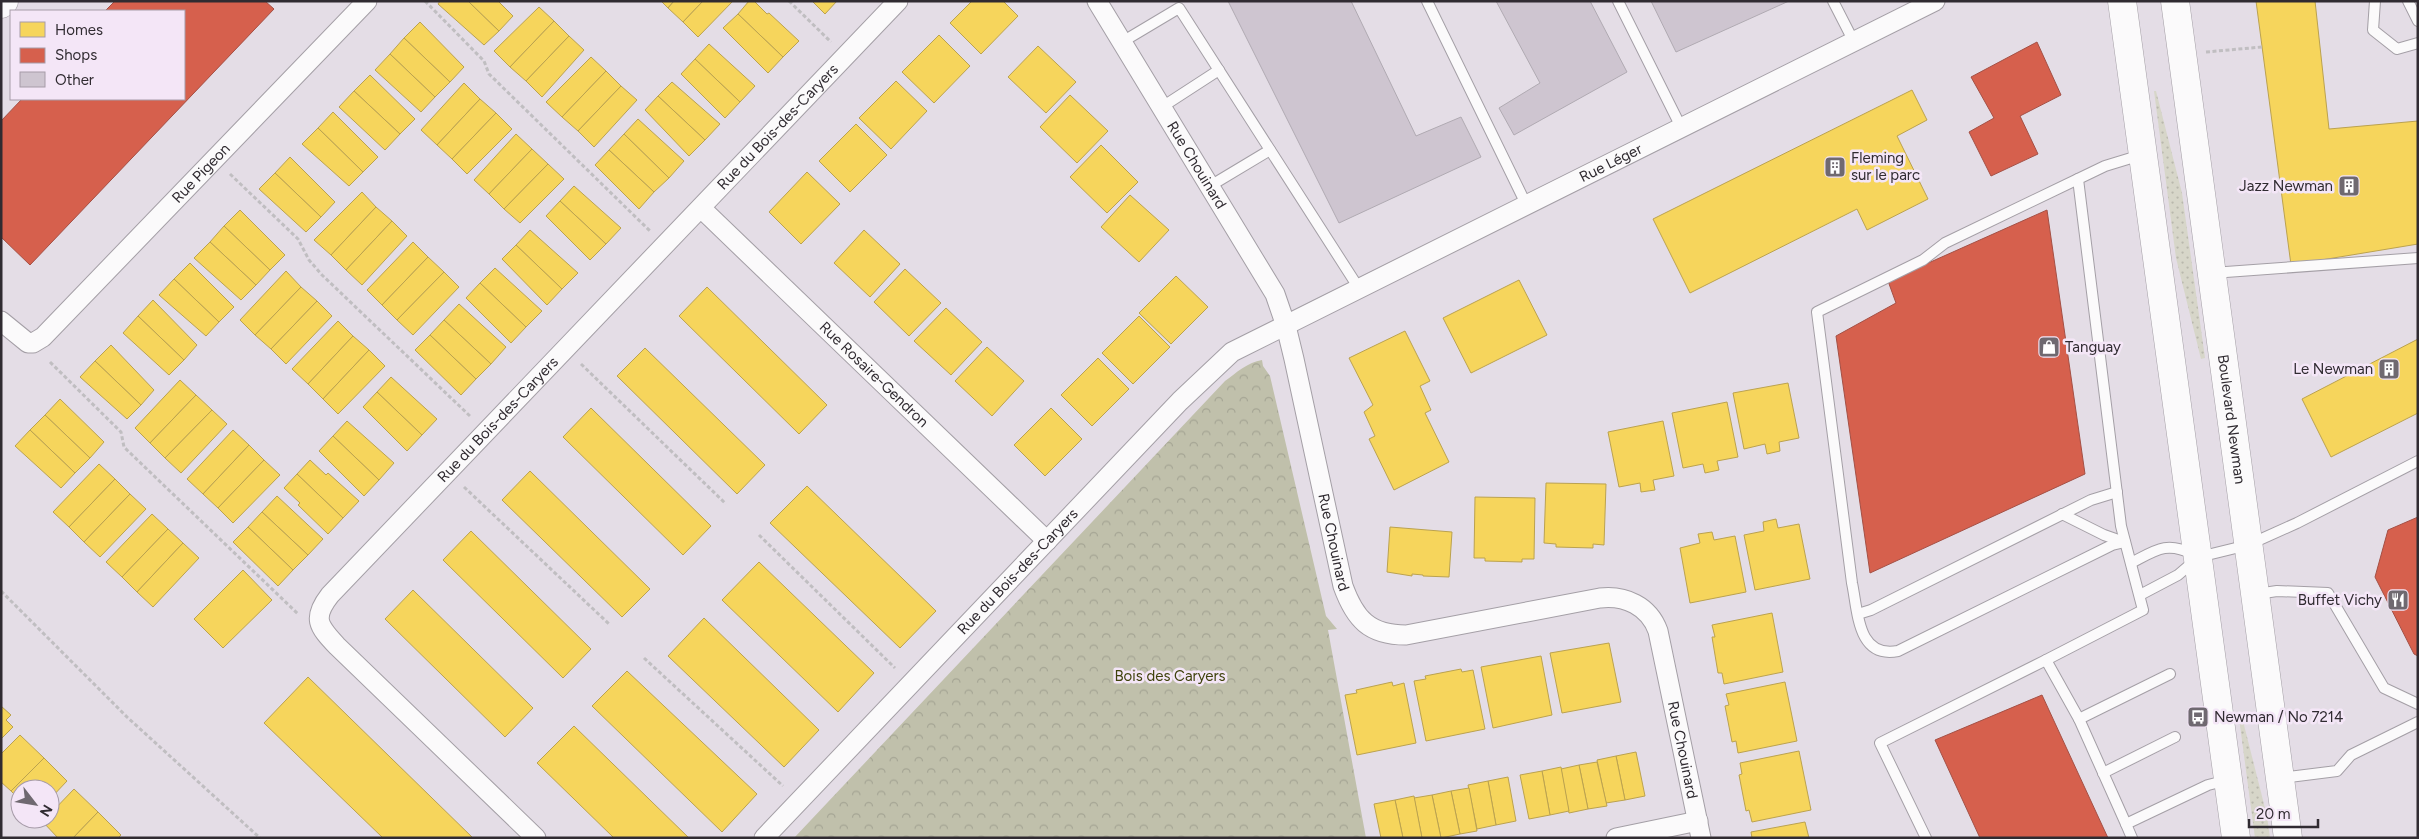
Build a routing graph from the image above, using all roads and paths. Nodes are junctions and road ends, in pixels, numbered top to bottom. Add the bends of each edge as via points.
1 (4, 1) edge
2 (367, 1) edge
3 (425, 1) edge
4 (789, 1) edge
5 (898, 1) edge
6 (1097, 1) edge
7 (1427, 1) edge
8 (1618, 1) edge
9 (1833, 1) edge
10 (1935, 1) edge
11 (2175, 1) edge
12 (2375, 1) edge
13 (2408, 1) edge
14 (1, 4) edge
15 (2117, 6) edge
16 (2418, 21) edge
17 (831, 42) dead end
18 (1122, 42) junction
19 (1854, 42) junction
20 (2418, 42) edge
21 (2262, 47) dead end
22 (2203, 53) dead end
23 (1219, 70) junction
24 (1162, 107) junction
25 (1682, 129) junction
26 (1270, 150) junction
27 (2144, 154) junction
28 (230, 174) dead end
29 (2078, 179) junction
30 (1210, 186) junction
31 (1527, 206) junction
32 (701, 208) junction
33 (650, 231) dead end
34 (2418, 258) edge
35 (2212, 273) junction
36 (1360, 290) junction
37 (1, 321) edge
38 (1286, 326) junction
39 (50, 362) dead end
40 (581, 364) dead end
41 (472, 418) dead end
42 (2418, 460) edge
43 (464, 487) dead end
44 (2117, 492) junction
45 (726, 504) dead end
46 (2062, 514) junction
47 (759, 535) dead end
48 (1048, 541) junction
49 (2125, 542) junction
50 (2248, 545) junction
51 (2199, 557) junction
52 (2131, 562) junction
53 (1, 591) edge
54 (2254, 594) junction
55 (2140, 595) junction
56 (1858, 614) junction
57 (299, 615) dead end
58 (609, 624) dead end
59 (644, 658) dead end
60 (2046, 660) junction
61 (895, 668) dead end
62 (2170, 674) dead end
63 (2418, 704) edge
64 (2078, 719) junction
65 (2418, 722) edge
66 (2175, 737) dead end
67 (2103, 773) junction
68 (2280, 778) junction
69 (2229, 780) junction
70 (782, 786) dead end
71 (2126, 824) junction
72 (1699, 829) edge
73 (260, 838) edge
74 (536, 838) edge
75 (764, 838) edge
76 (1616, 838) edge
77 (1926, 838) edge
78 (2132, 838) edge
79 (2236, 838) edge
80 (2288, 838) edge

1 - 14 main road
2 - 37 street, Rue Pigeon via 49,331 33,343 24,341
3 - 33 path via 479,55 490,74
4 - 17 path
5 - 32 street, Rue du Bois-des-Caryers
6 - 18 street, Rue Chouinard
7 - 31 lane
8 - 25 lane
9 - 19 lane
10 - 19 street, Rue Léger
11 - 35 main road, Boulevard Newman
12 - 20 lane via 2373,30 2397,49
13 - 16 lane
15 - 27 main road
18 - 23 lane via 1179,8
18 - 24 street, Rue Chouinard
19 - 25 street, Rue Léger
21 - 22 path
23 - 24 lane
23 - 26 lane
24 - 30 street, Rue Chouinard
25 - 31 street, Rue Léger
26 - 30 lane
26 - 36 lane
27 - 29 lane via 2105,166
27 - 51 main road
28 - 41 path via 298,239 322,275
29 - 44 lane
29 - 56 lane via 1945,243 1923,260 1817,312
30 - 38 street, Rue Chouinard via 1272,287
31 - 36 street, Rue Léger
32 - 48 street, Rue Rosaire-Gendron
32 - 74 street, Rue du Bois-des-Caryers via 330,594 319,612 323,630 337,646
34 - 35 lane
35 - 50 main road, Boulevard Newman
36 - 38 street, Rue Léger
38 - 48 street, Rue du Bois-des-Caryers via 1241,346 1220,363
38 - 72 street, Rue Chouinard via 1343,586 1358,616 1378,631 1406,636 1600,598 1621,598 1639,606 1652,618 1658,631
39 - 57 path via 121,432 124,447
40 - 45 path
42 - 50 lane
43 - 58 path
44 - 46 lane
44 - 49 lane
46 - 49 lane
46 - 56 lane
47 - 61 path
48 - 75 street, Rue du Bois-des-Caryers
49 - 52 lane
49 - 56 lane via 2112,545 1898,651 1882,652 1870,645
50 - 51 lane
50 - 54 main road, Boulevard Newman
51 - 52 lane via 2175,546 2164,547
51 - 55 lane via 2178,575
51 - 69 main road
52 - 55 lane
53 - 73 path via 127,717
54 - 63 lane via 2277,591 2328,593 2384,688
54 - 68 main road, Boulevard Newman
55 - 60 lane via 2143,610
59 - 70 path
60 - 64 lane
60 - 77 lane via 1880,744
62 - 64 lane
64 - 67 lane
65 - 68 lane via 2351,755 2337,771
66 - 67 lane
67 - 71 lane
68 - 80 main road, Boulevard Newman
69 - 71 lane via 2208,785
69 - 79 main road
71 - 78 lane
72 - 76 street, Rue Chouinard

